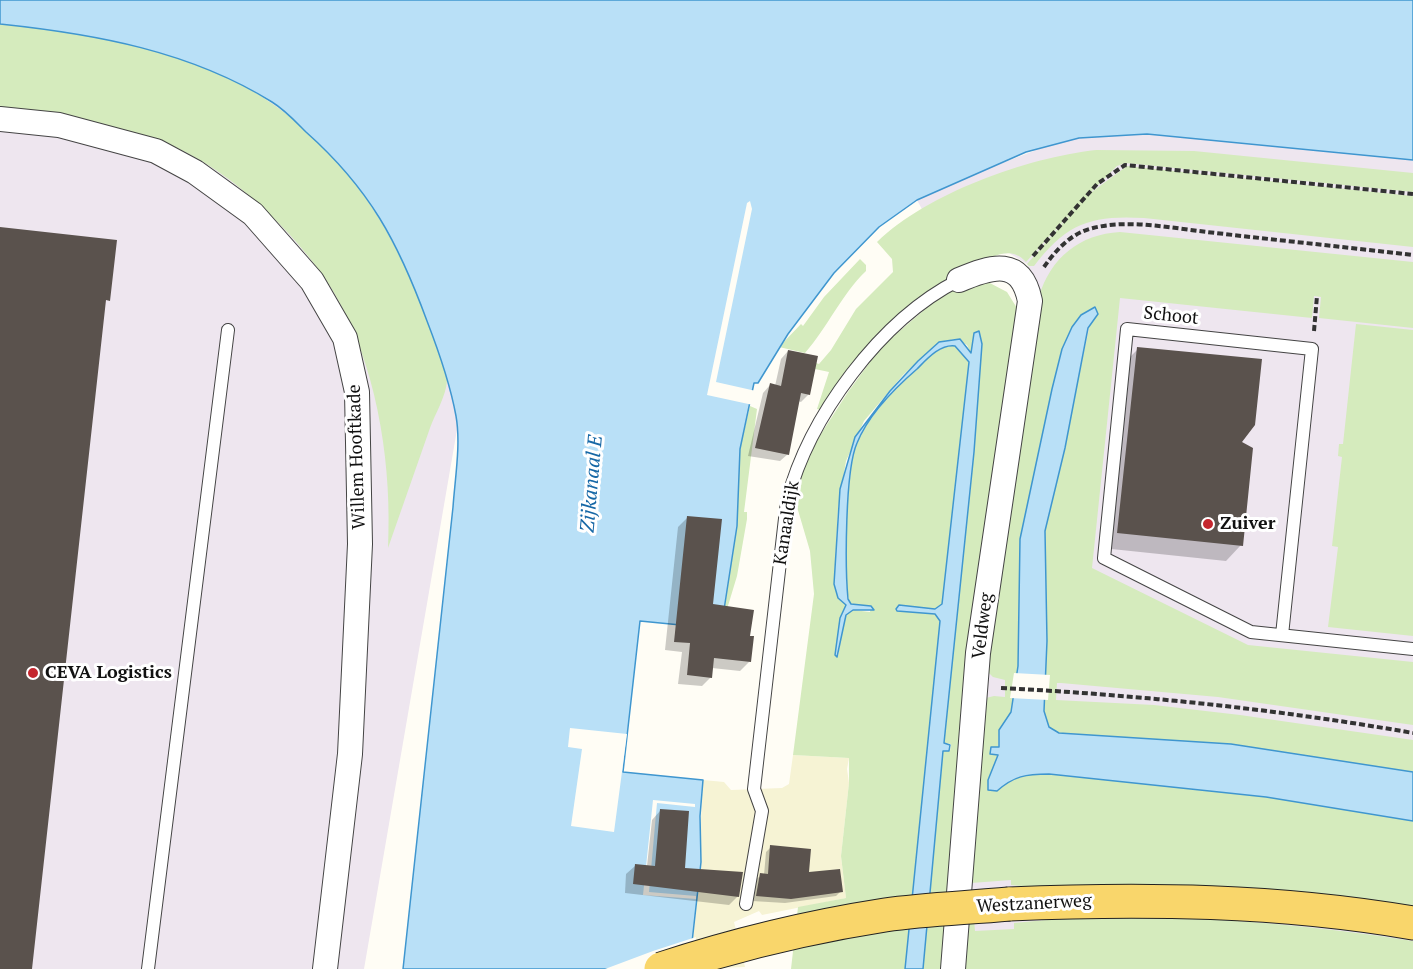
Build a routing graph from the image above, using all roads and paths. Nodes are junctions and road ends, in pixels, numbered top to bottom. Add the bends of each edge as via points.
1 (0, 119) edge
2 (1413, 194) edge
3 (1413, 255) edge
4 (959, 280) joint
5 (1022, 280) junction
6 (1317, 296) dead end
7 (1315, 318) dead end
8 (228, 330) dead end
9 (1282, 635) junction
10 (1413, 649) edge
11 (1002, 688) dead end
12 (1413, 733) edge
13 (746, 904) dead end
14 (1413, 923) edge
15 (148, 969) edge
16 (325, 969) edge
17 (661, 969) edge
18 (953, 969) edge

1 - 16 street, Willem Hooftkade via 59,125 156,151 195,172 253,214 312,281 345,339 357,392 360,544 350,754
2 - 5 path via 1125,165 1097,184
3 - 5 path via 1111,225 1090,228 1074,237
4 - 5 street, Kanaaldijk via 995,268 1003,268
4 - 13 lane, Kanaaldijk via 902,318 881,339 828,411 797,468 784,523 754,789 762,810
5 - 18 street, Veldweg via 1030,301 1029,317 978,653
6 - 7 path
8 - 15 lane
9 - 9 lane, Schoot via 1312,349 1127,329 1104,558 1251,632
9 - 10 lane, Schoot
11 - 12 path via 1238,707
14 - 17 main road, Westzanerweg, bridge via 1355,913 1213,902 1106,900 1009,904 836,923 748,943

